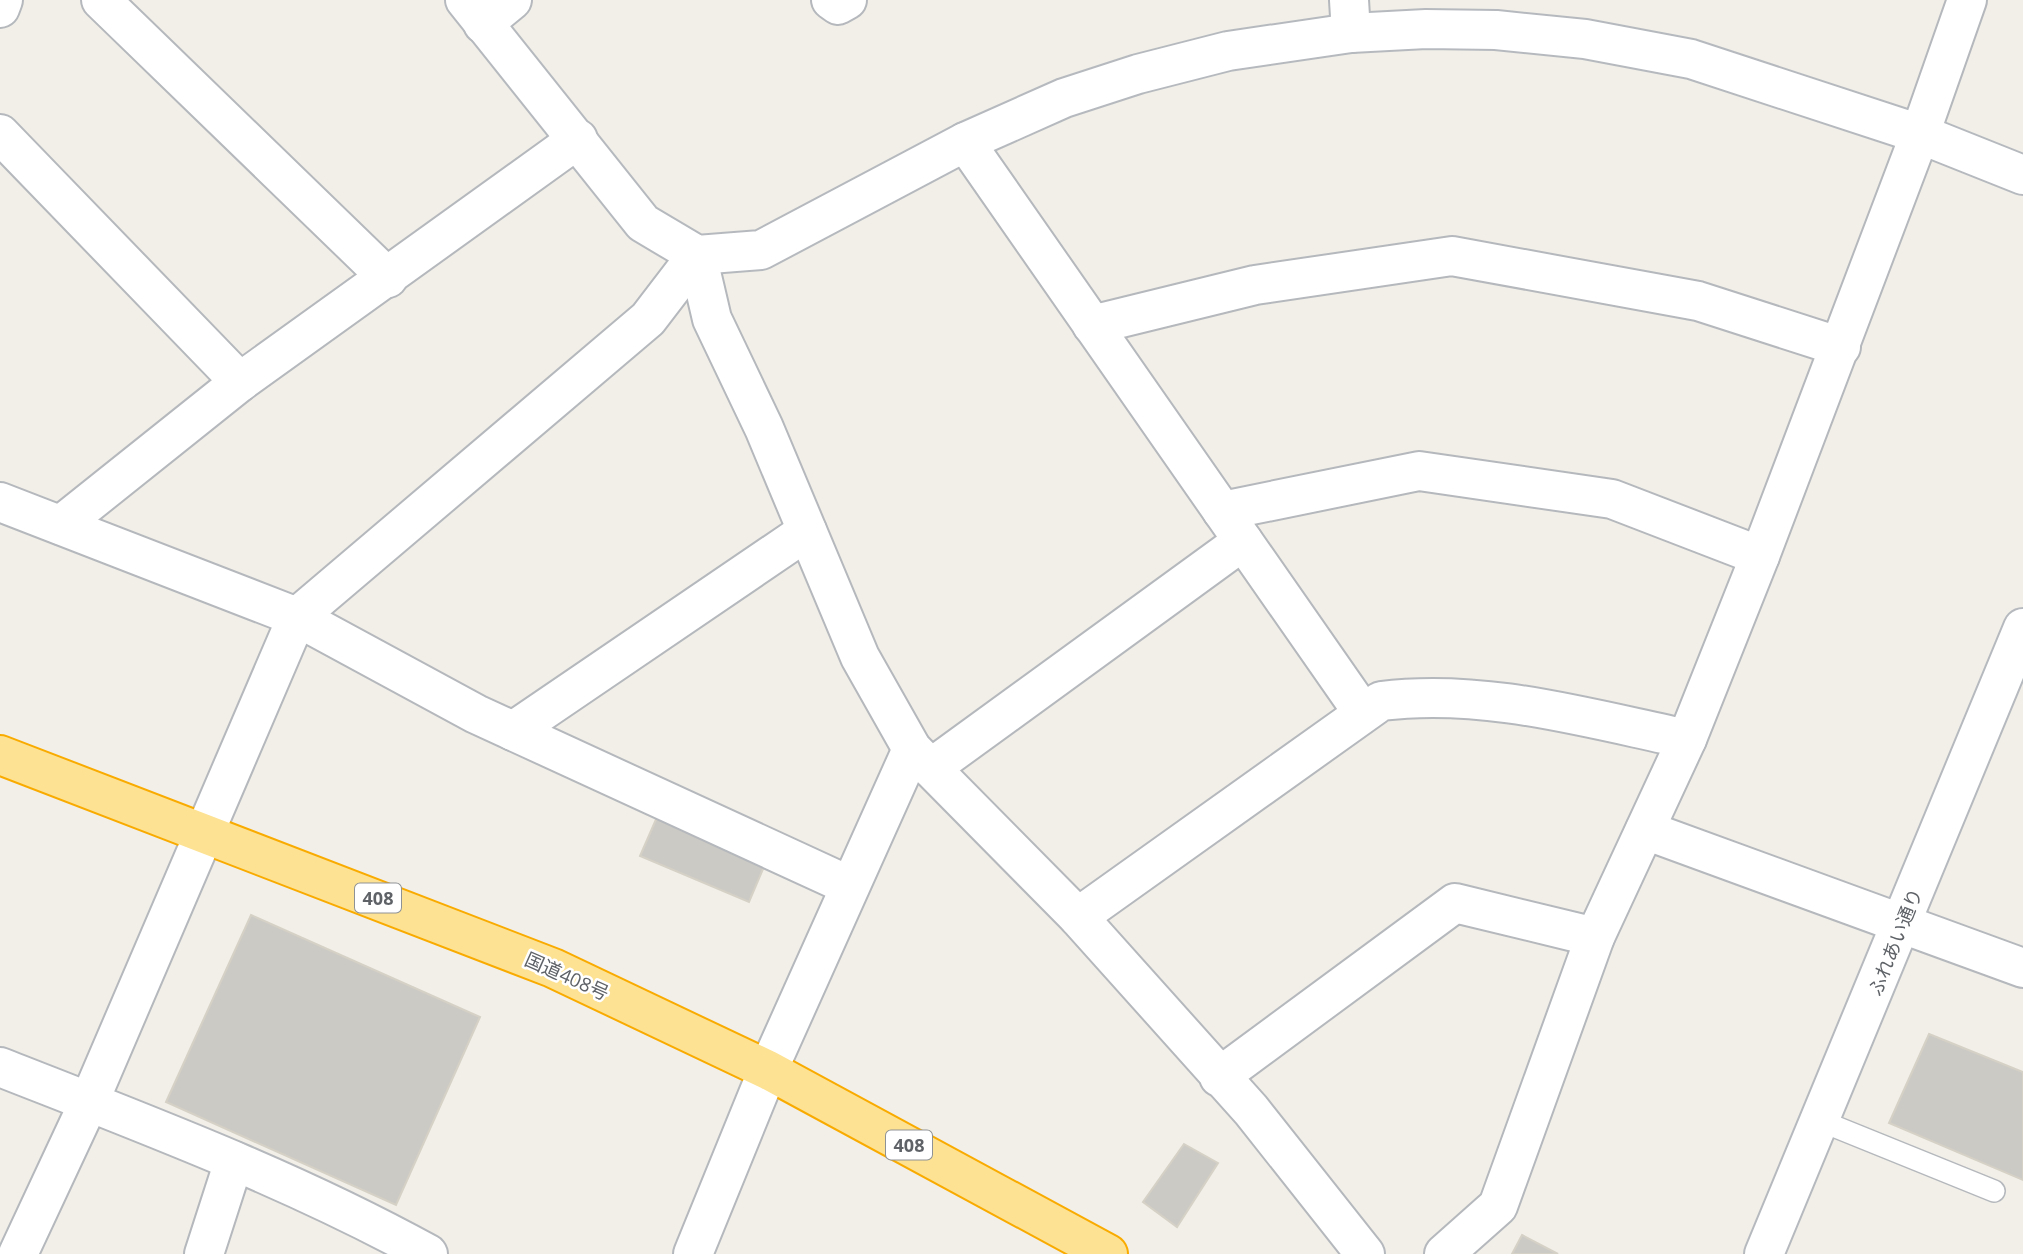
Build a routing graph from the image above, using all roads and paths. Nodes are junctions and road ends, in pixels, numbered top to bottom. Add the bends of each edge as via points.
1 (3, 0) edge
2 (101, 0) edge
3 (831, 0) edge
4 (847, 0) edge
5 (1968, 0) edge
6 (0, 8) edge
7 (487, 8) edge
8 (1350, 17) edge
9 (0, 134) edge
10 (1920, 135) junction
11 (578, 139) junction
12 (965, 142) junction
13 (2023, 175) edge
14 (697, 255) junction
15 (388, 278) junction
16 (1092, 325) junction
17 (1841, 347) junction
18 (240, 382) junction
19 (0, 502) edge
20 (61, 525) junction
21 (1233, 526) junction
22 (807, 531) junction
23 (1760, 556) junction
24 (297, 617) junction
25 (2023, 628) edge
26 (1363, 713) junction
27 (513, 731) junction
28 (1687, 739) junction
29 (0, 755) edge
30 (921, 759) junction
31 (1645, 830) junction
32 (202, 831) junction
33 (850, 886) junction
34 (1078, 917) junction
35 (1903, 924) junction
36 (1595, 937) junction
37 (2023, 968) edge
38 (0, 1067) edge
39 (768, 1070) junction
40 (1219, 1077) junction
41 (89, 1102) junction
42 (1821, 1121) junction
43 (234, 1161) junction
44 (1994, 1191) dead end
45 (18, 1254) edge
46 (204, 1254) edge
47 (428, 1254) edge
48 (693, 1254) edge
49 (1108, 1254) edge
50 (1366, 1254) edge
51 (1444, 1254) edge
52 (1764, 1254) edge

1 - 6 street
2 - 15 street
3 - 4 street via 838,5
5 - 10 street
7 - 11 street
8 - 10 street via 1426,29 1496,30 1635,47 1691,59
8 - 12 street via 1138,74 1064,99
9 - 18 street
10 - 13 street
10 - 17 street
11 - 14 street via 643,223
11 - 15 street
12 - 14 street via 761,250
12 - 16 street
14 - 22 street via 712,318
14 - 24 street via 648,319
15 - 18 street
16 - 17 street via 1255,285 1452,256 1698,301
16 - 21 street
17 - 23 street
18 - 20 street
19 - 20 street
20 - 24 street
21 - 23 street via 1419,471 1612,499
21 - 26 street
21 - 30 street
22 - 27 street
22 - 30 street via 860,657
23 - 28 street
24 - 27 street
24 - 32 street
25 - 35 street, ふれあい通り
26 - 28 street via 1381,701 1421,696 1515,703
26 - 34 street
27 - 33 street
28 - 31 street
29 - 32 highway, 国道408号 / 408
30 - 33 street
30 - 34 street
31 - 35 street
31 - 36 street
32 - 39 highway, 国道408号 / 408 via 553,968
32 - 41 street
33 - 39 street
34 - 40 street
35 - 37 street
35 - 42 street, ふれあい通り
36 - 40 street via 1455,902
36 - 51 street via 1498,1206
38 - 41 street
39 - 48 street
39 - 49 highway, 国道408号 / 408
40 - 50 street via 1251,1110
41 - 43 street
41 - 45 street
42 - 44 lane
42 - 52 street, ふれあい通り
43 - 46 street
43 - 47 street

